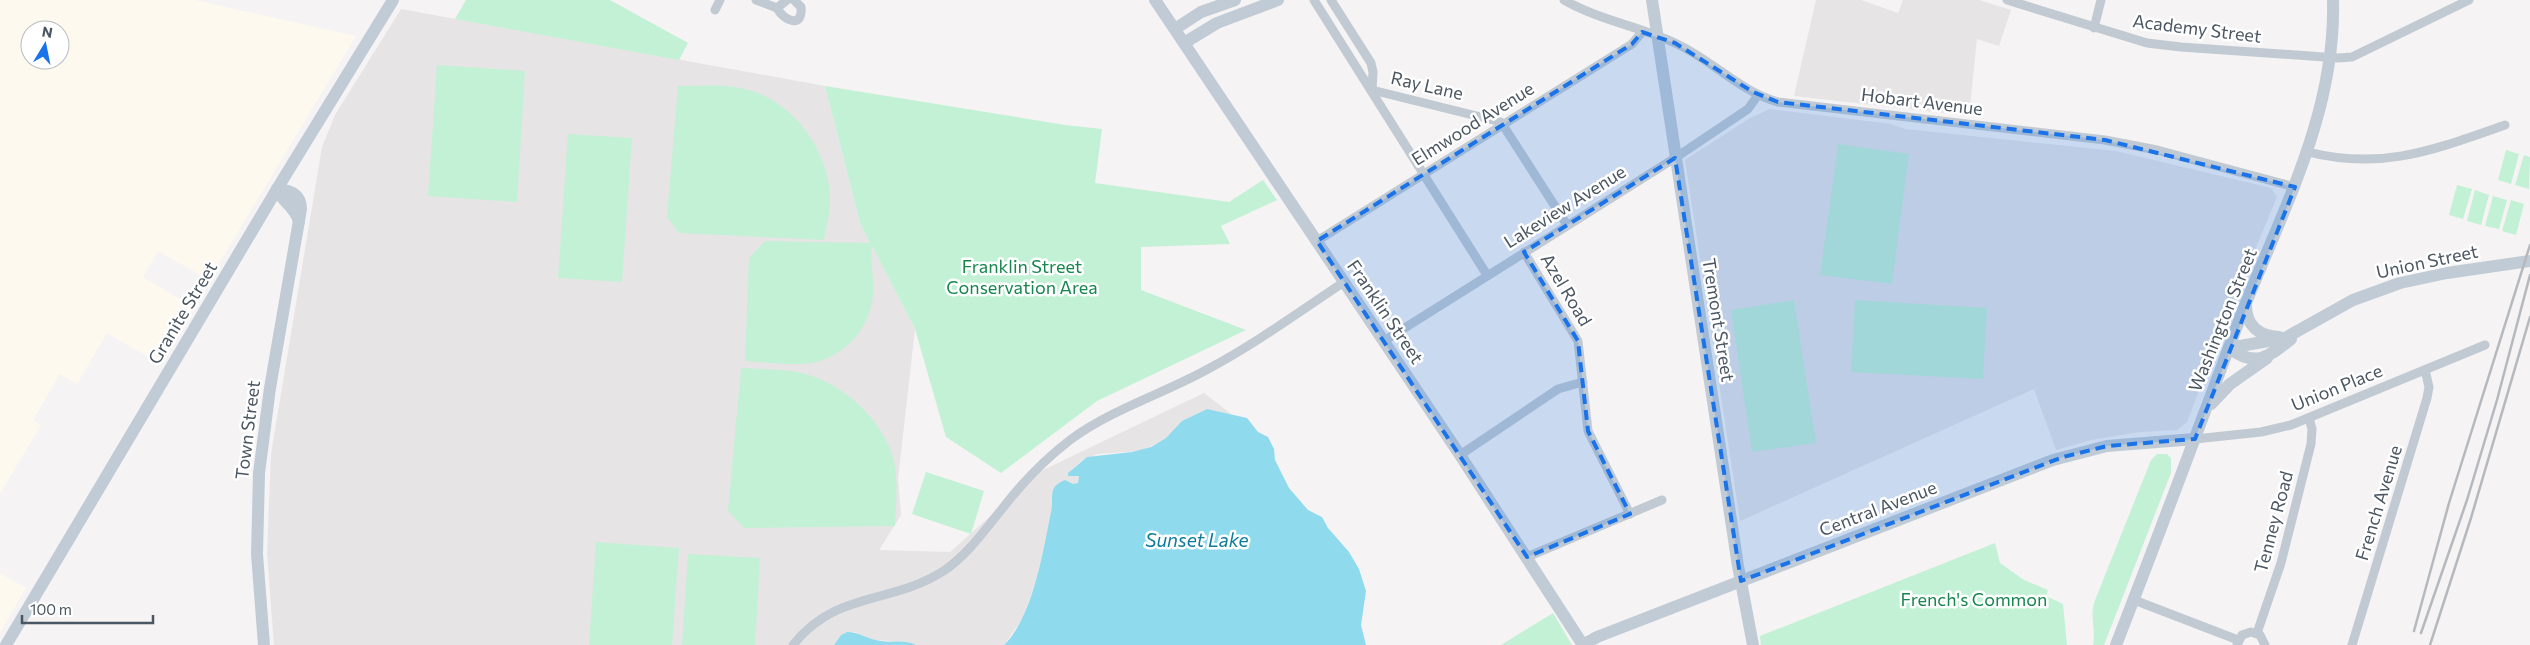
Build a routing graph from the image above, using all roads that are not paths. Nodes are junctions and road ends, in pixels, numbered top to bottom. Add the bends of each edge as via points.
1 (393, 0) edge
2 (720, 0) edge
3 (756, 0) edge
4 (788, 0) edge
5 (794, 0) edge
6 (1155, 0) edge
7 (1235, 0) edge
8 (1314, 0) edge
9 (1331, 0) edge
10 (1564, 0) edge
11 (1652, 0) edge
12 (2007, 0) edge
13 (2102, 0) edge
14 (2333, 0) edge
15 (2468, 0) edge
16 (1271, 1) edge
17 (777, 8) junction
18 (714, 10) dead end
19 (2094, 28) junction
20 (1175, 29) junction
21 (1642, 32) junction
22 (1657, 37) junction
23 (1184, 44) junction
24 (2330, 58) junction
25 (1372, 90) junction
26 (1758, 95) junction
27 (1503, 124) junction
28 (2505, 125) dead end
29 (2308, 152) junction
30 (1675, 158) junction
31 (1425, 174) junction
32 (2295, 187) junction
33 (277, 189) junction
34 (1567, 225) junction
35 (1317, 241) junction
36 (1524, 252) junction
37 (2530, 261) edge
38 (1487, 275) junction
39 (1344, 282) junction
40 (2246, 303) junction
41 (2309, 325) junction
42 (1384, 341) junction
43 (2485, 345) dead end
44 (2229, 348) junction
45 (2270, 356) junction
46 (2426, 370) junction
47 (1583, 382) junction
48 (2205, 412) junction
49 (2309, 418) junction
50 (2195, 440) junction
51 (1460, 455) junction
52 (1662, 500) dead end
53 (1630, 514) junction
54 (1527, 557) junction
55 (1741, 581) junction
56 (2134, 600) junction
57 (2257, 633) junction
58 (2237, 643) edge
59 (6, 645) edge
60 (264, 645) edge
61 (793, 645) edge
62 (1583, 645) edge
63 (1753, 645) edge
64 (2116, 645) edge
65 (2265, 645) edge
66 (2352, 645) edge

1 - 33 main road, Granite Street
2 - 18 street
3 - 17 street
4 - 17 street
5 - 17 street via 802,10 796,20 786,20
6 - 20 main road, Franklin Street
7 - 20 main road via 1201,12
8 - 25 street
9 - 25 street via 1371,63
10 - 21 street, Hobart Avenue
11 - 22 main road, Tremont Street
12 - 19 street, Academy Street
13 - 19 street
14 - 24 main road, Washington Street
15 - 24 street, Academy Street via 2352,57
16 - 23 main road via 1217,23
19 - 24 street, Academy Street via 2165,46
20 - 23 main road, Franklin Street
21 - 22 street, Hobart Avenue
21 - 27 street, Elmwood Avenue via 1632,44
22 - 26 street, Hobart Avenue via 1681,46
22 - 30 main road, Tremont Street
23 - 35 main road, Franklin Street
24 - 29 main road, Washington Street
25 - 27 street, Ray Lane via 1496,119
25 - 31 street
26 - 30 street, Lakeview Avenue via 1748,109
26 - 32 street, Hobart Avenue via 1786,103 2108,140
27 - 31 street, Elmwood Avenue
27 - 34 street
28 - 29 street via 2436,149 2385,159 2342,158
29 - 32 main road, Washington Street
30 - 34 street, Lakeview Avenue
30 - 55 main road, Tremont Street
31 - 35 street, Elmwood Avenue
31 - 38 street
32 - 40 main road, Washington Street
33 - 59 main road, Granite Street
33 - 60 main road, Town Street via 292,192 301,204 259,473 257,554
34 - 36 street, Lakeview Avenue
35 - 39 main road, Franklin Street
36 - 38 street, Lakeview Avenue
36 - 47 street, Azel Road via 1578,341
37 - 41 main road, Union Street via 2447,273 2393,285 2353,300
38 - 42 street, Lakeview Avenue
39 - 42 main road, Franklin Street
39 - 61 street via 1224,360 1072,438 1037,468 975,542 946,569 907,589 843,606 817,621
40 - 41 main road via 2248,319 2261,334 2284,336
40 - 44 main road, Washington Street
41 - 44 main road, Union Street via 2279,341
41 - 45 main road, Union Street
42 - 51 main road, Franklin Street
43 - 46 street, Union Place
44 - 45 main road via 2249,358
44 - 48 main road, Washington Street
45 - 48 main road, Union Street via 2230,384
46 - 49 street, Union Place
46 - 66 street, French Avenue via 2427,398
47 - 51 street via 1558,390
47 - 53 street, Azel Road via 1589,435
48 - 50 main road, Washington Street
49 - 50 street, Union Place via 2272,430
49 - 57 street, Tenney Road via 2311,444 2281,563
50 - 55 main road, Central Avenue via 2107,446 2063,457
50 - 56 main road, Washington Street
51 - 54 main road, Franklin Street
52 - 53 street
53 - 54 street
54 - 62 main road, Franklin Street
55 - 62 main road, Central Avenue
55 - 63 main road, Tremont Street
56 - 58 street
56 - 64 main road, Washington Street
57 - 58 street via 2246,633
57 - 65 street

